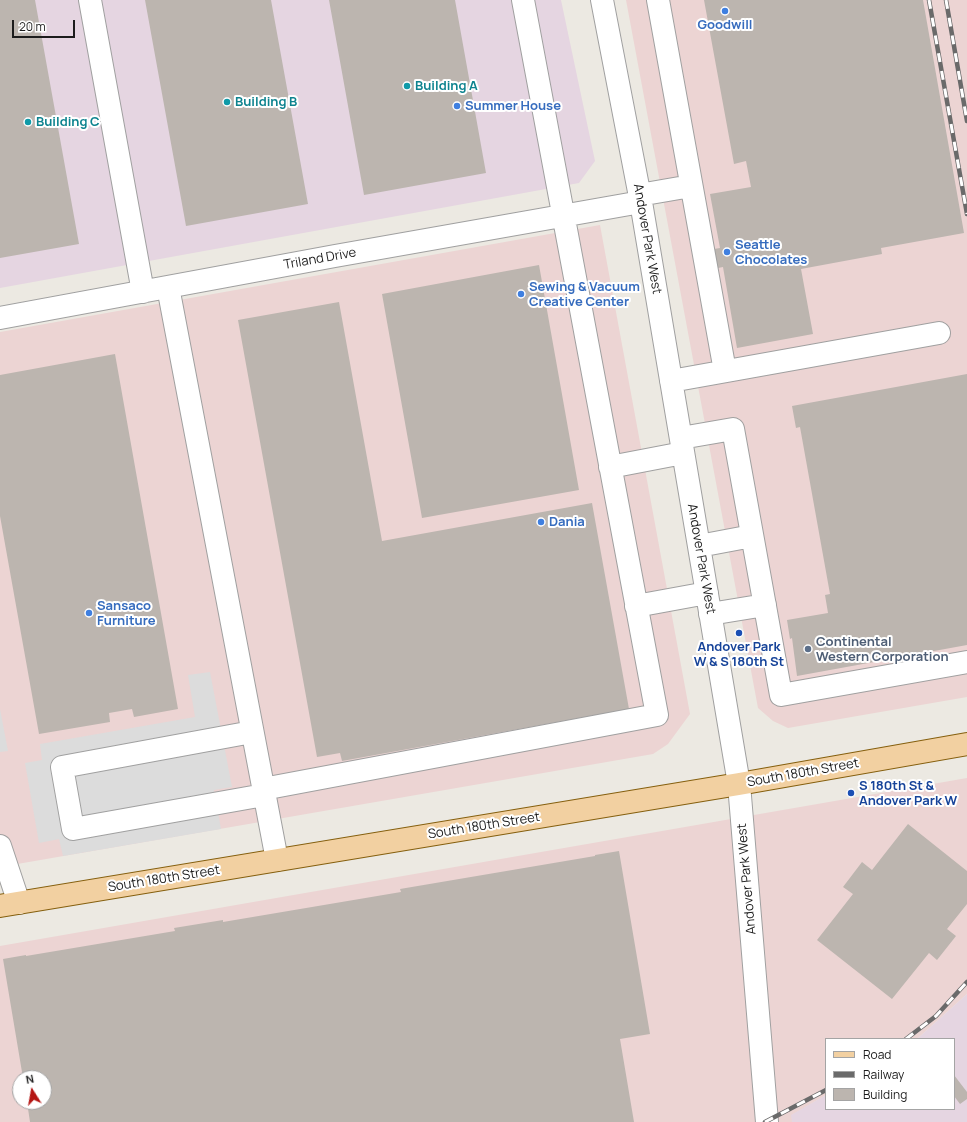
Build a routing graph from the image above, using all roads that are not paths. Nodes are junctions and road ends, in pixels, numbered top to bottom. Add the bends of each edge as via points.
1 (90, 0) edge
2 (524, 0) edge
3 (602, 0) edge
4 (658, 0) edge
5 (691, 186) junction
6 (640, 199) junction
7 (563, 216) junction
8 (168, 287) junction
9 (142, 292) junction
10 (0, 318) edge
11 (939, 333) dead end
12 (724, 371) junction
13 (671, 381) junction
14 (682, 446) junction
15 (610, 467) junction
16 (752, 536) junction
17 (699, 546) junction
18 (707, 593) junction
19 (765, 605) junction
20 (636, 606) junction
21 (710, 614) junction
22 (967, 662) edge
23 (252, 732) junction
24 (967, 744) edge
25 (739, 784) junction
26 (264, 792) junction
27 (0, 846) edge
28 (277, 860) junction
29 (9, 904) edge
30 (766, 1122) edge

1 - 9 street
2 - 7 street
3 - 6 street, Andover Park West
4 - 5 street
5 - 6 street, Triland Drive
5 - 12 street
6 - 7 street, Triland Drive
6 - 13 street, Andover Park West
7 - 8 street, Triland Drive
7 - 15 street
8 - 9 street, Triland Drive
8 - 23 street
9 - 10 street, Triland Drive
11 - 12 street
12 - 13 street
13 - 14 street, Andover Park West
14 - 15 street
14 - 16 street via 733,429
14 - 17 street, Andover Park West
15 - 20 street
16 - 17 street
16 - 19 street
17 - 18 street, Andover Park West
18 - 20 street
18 - 21 street, Andover Park West
19 - 21 street
19 - 22 street via 781,695
20 - 26 street via 657,715
21 - 25 street, Andover Park West
23 - 26 street
23 - 26 street via 62,766 73,829
24 - 25 main road, South 180th Street
25 - 28 main road, South 180th Street
25 - 30 street, Andover Park West
26 - 28 street
27 - 29 street
28 - 29 main road, South 180th Street

